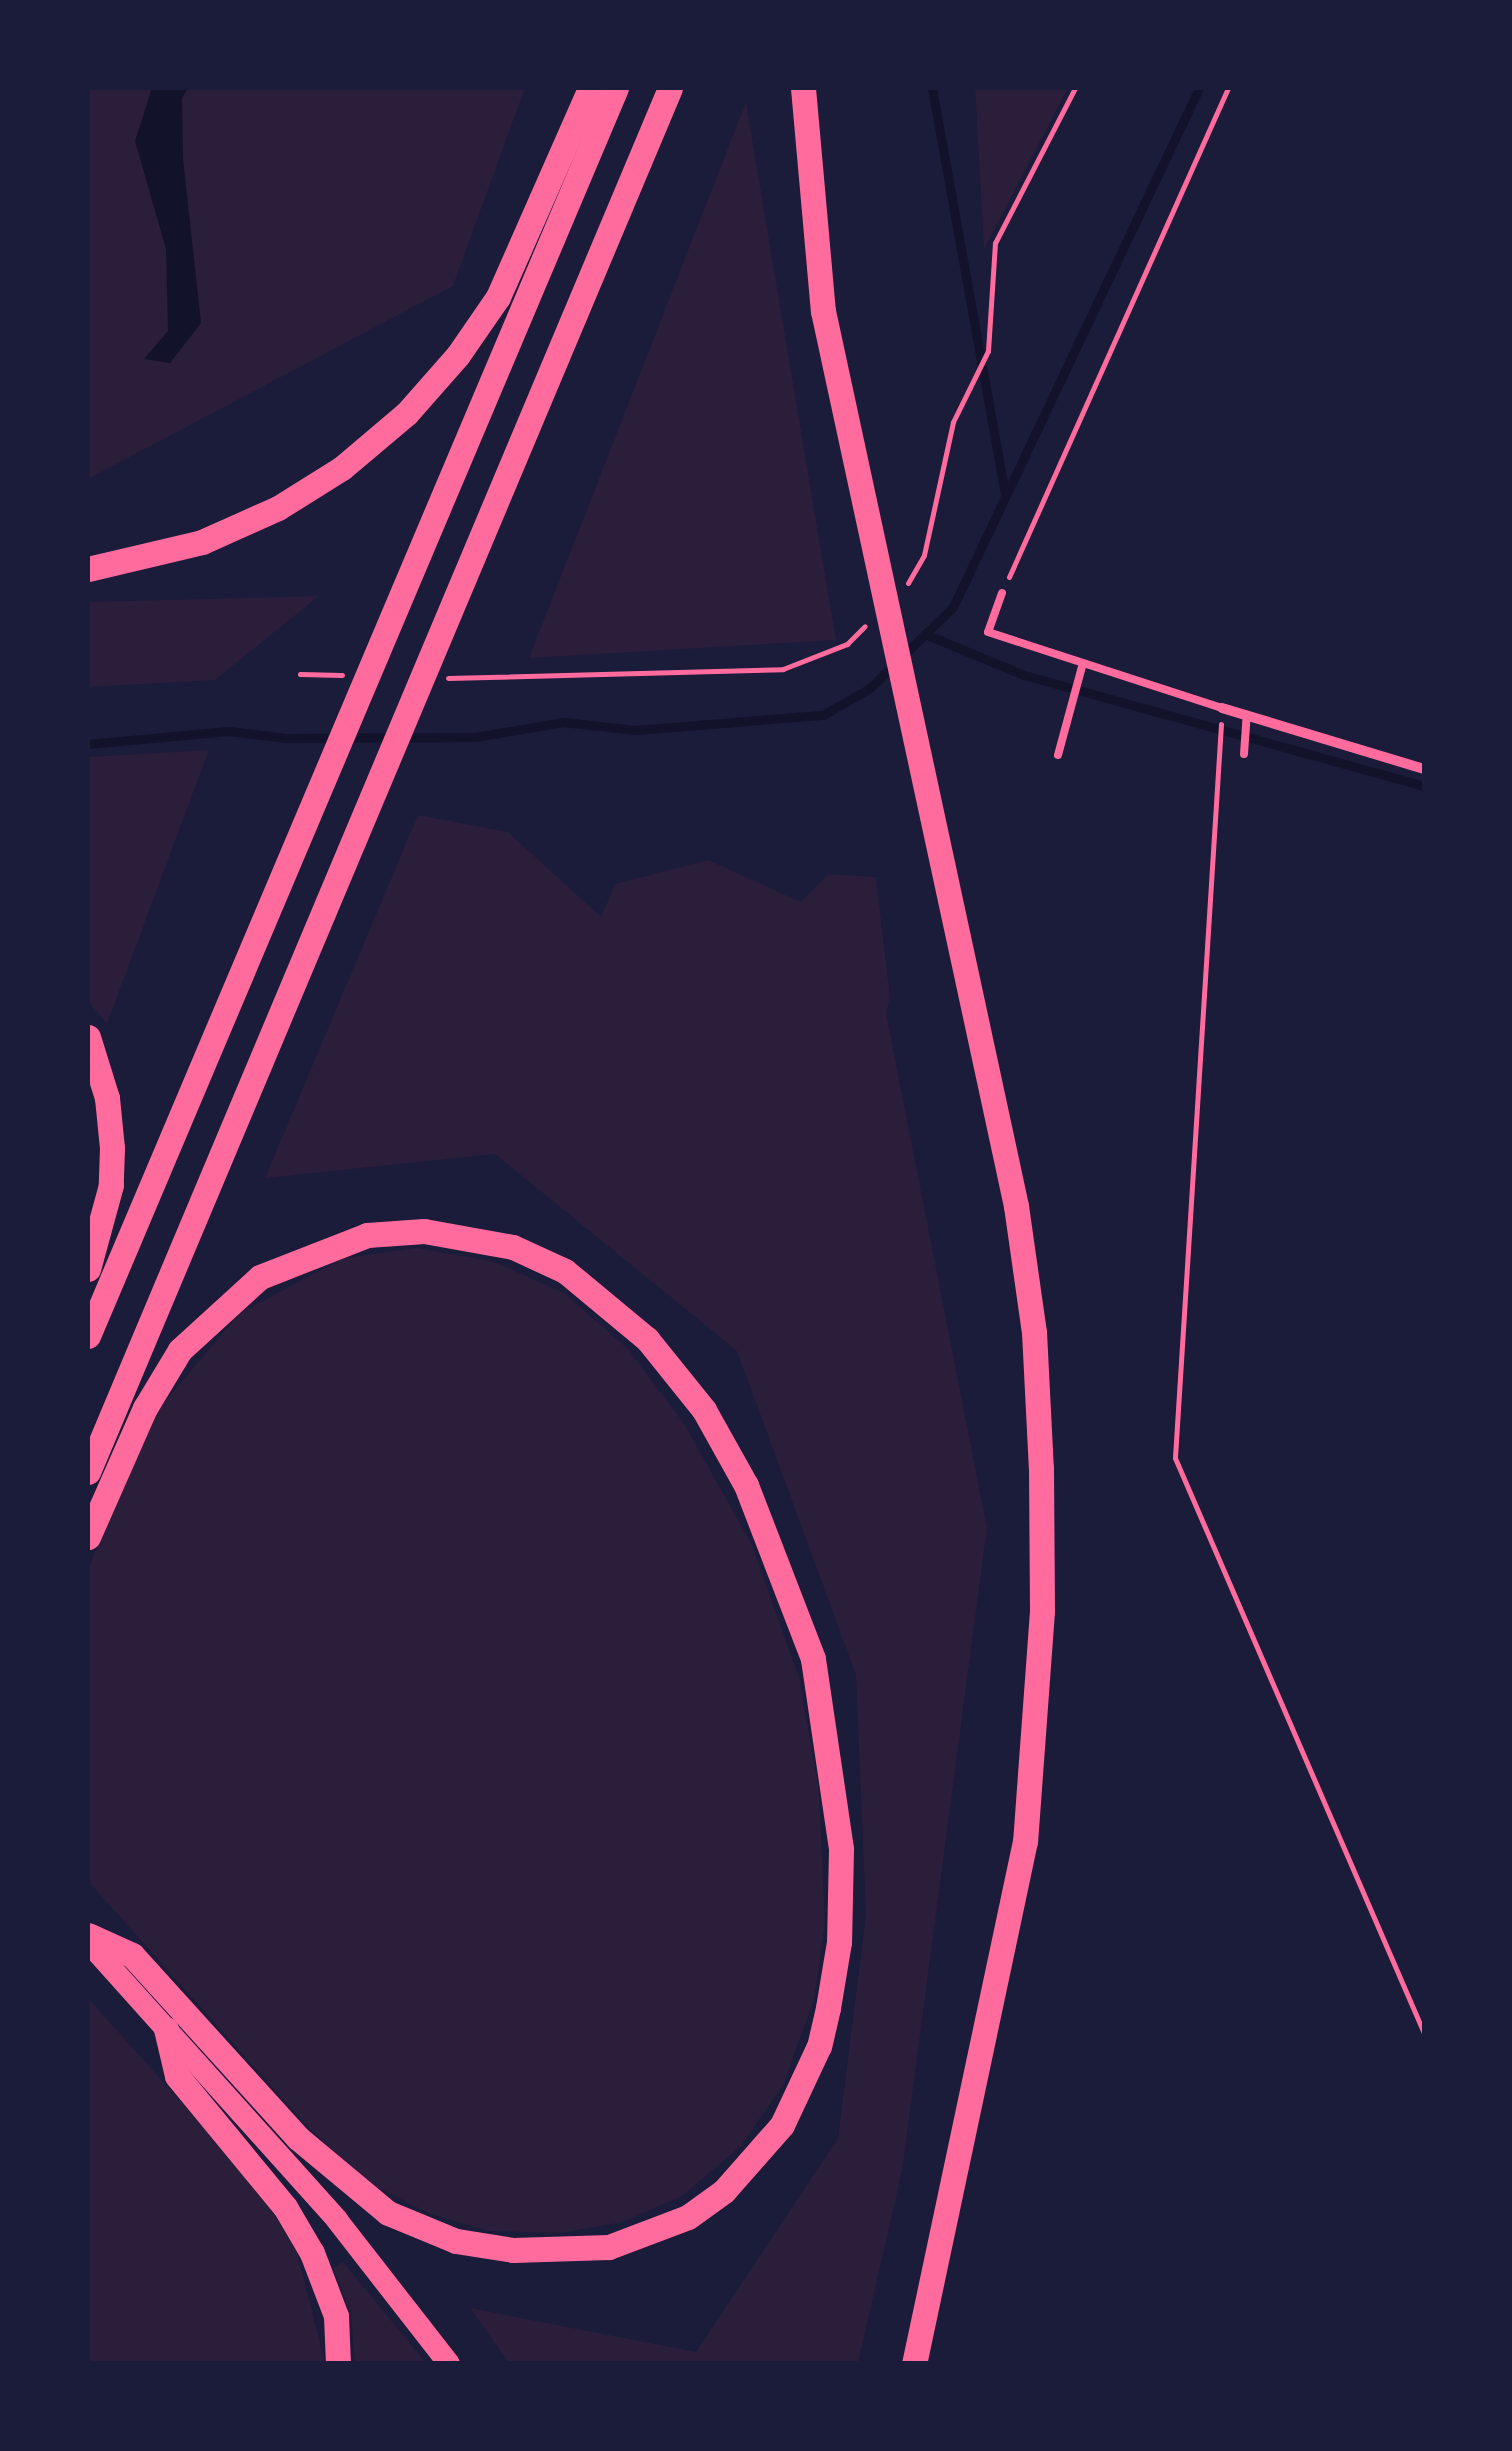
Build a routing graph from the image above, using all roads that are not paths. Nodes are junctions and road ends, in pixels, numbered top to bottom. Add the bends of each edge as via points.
1 (590, 88) edge
2 (616, 88) edge
3 (670, 88) edge
4 (803, 88) edge
5 (88, 569) edge
6 (1002, 594) road end
7 (1082, 667) junction
8 (1222, 708) joint
9 (1246, 716) junction
10 (1244, 754) dead end
11 (1058, 755) dead end
12 (1424, 769) edge
13 (88, 1037) edge
14 (88, 1269) edge
15 (88, 1336) edge
16 (88, 1472) edge
17 (88, 1538) edge
18 (88, 1939) edge
19 (166, 2029) junction
20 (338, 2364) edge
21 (449, 2364) edge
22 (914, 2364) edge

1 - 5 highway via 498,297 407,413 342,468 278,508 202,542
2 - 15 highway
3 - 16 highway
4 - 22 highway via 824,310 890,586 916,740 1016,1206 1034,1332 1042,1611 1025,1840
6 - 7 lane via 988,632
7 - 8 lane
7 - 11 lane
8 - 9 street
9 - 10 lane
9 - 12 street
13 - 14 highway via 107,1098 112,1148 111,1184
17 - 18 highway via 146,1408 180,1350 260,1277 367,1235 424,1231 513,1247 565,1271 646,1339 704,1410 746,1484 814,1659 840,1849 839,1942 828,2008 819,2046 782,2125 724,2191 688,2218 609,2246 513,2250 456,2241 388,2213 298,2138 132,1955
18 - 19 main road
19 - 20 highway via 176,2076 285,2207 312,2253 336,2316
19 - 21 main road via 337,2220

